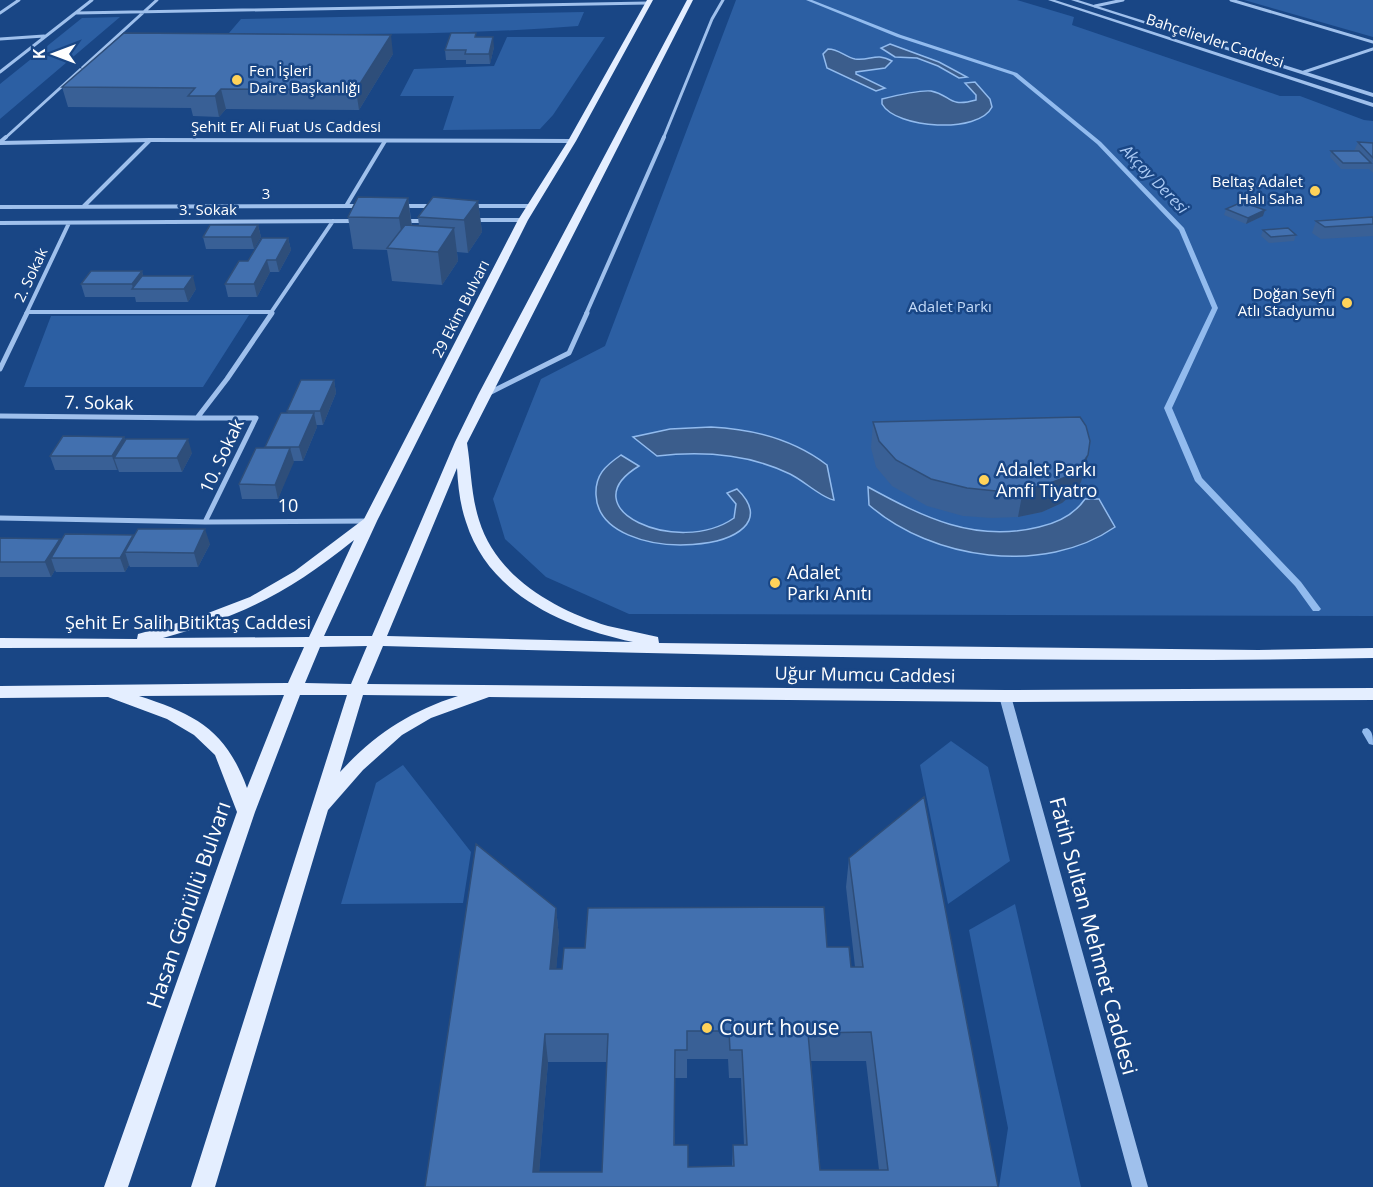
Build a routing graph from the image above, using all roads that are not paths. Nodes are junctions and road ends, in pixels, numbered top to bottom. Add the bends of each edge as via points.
1 (19, 0) edge
2 (92, 0) edge
3 (157, 0) edge
4 (690, 0) edge
5 (723, 0) edge
6 (1050, 0) edge
7 (1073, 0) edge
8 (1123, 0) edge
9 (1231, 0) edge
10 (649, 1) edge
11 (1095, 6) junction
12 (144, 12) junction
13 (0, 13) edge
14 (76, 13) junction
15 (46, 36) junction
16 (0, 39) edge
17 (1373, 42) edge
18 (1373, 49) edge
19 (0, 72) edge
20 (1304, 72) junction
21 (1373, 95) edge
22 (1373, 105) edge
23 (150, 140) junction
24 (384, 141) junction
25 (572, 141) junction
26 (0, 142) edge
27 (346, 206) junction
28 (369, 206) edge
29 (393, 206) edge
30 (439, 206) edge
31 (462, 206) edge
32 (532, 206) junction
33 (0, 207) edge
34 (83, 207) junction
35 (464, 220) edge
36 (523, 220) junction
37 (333, 221) junction
38 (357, 221) edge
39 (393, 221) edge
40 (428, 221) edge
41 (0, 223) edge
42 (69, 223) junction
43 (27, 312) junction
44 (272, 312) junction
45 (0, 369) edge
46 (484, 395) junction
47 (0, 416) edge
48 (197, 418) junction
49 (461, 442) junction
50 (0, 518) edge
51 (370, 521) junction
52 (206, 522) junction
53 (315, 641) junction
54 (376, 641) junction
55 (0, 643) edge
56 (122, 644) junction
57 (693, 649) junction
58 (1373, 653) edge
59 (294, 689) junction
60 (357, 689) junction
61 (101, 691) junction
62 (495, 691) junction
63 (0, 692) edge
64 (1373, 694) edge
65 (1005, 696) junction
66 (246, 812) junction
67 (318, 815) junction
68 (116, 1187) edge
69 (203, 1187) edge
70 (1140, 1187) edge

1 - 13 street
2 - 14 street
3 - 12 street
4 - 46 main road
5 - 46 street via 569,353
6 - 22 street, Bahçelievler Caddesi
7 - 11 street, Bahçelievler Caddesi
8 - 11 street
9 - 17 street
10 - 12 street
10 - 25 main road, 29 Ekim Bulvarı
11 - 20 street, Bahçelievler Caddesi
12 - 14 street
12 - 26 street
14 - 15 street
15 - 16 street
15 - 19 street
18 - 20 street
20 - 21 street, Bahçelievler Caddesi
23 - 24 street, Şehit Er Ali Fuat Us Caddesi
23 - 26 street, Şehit Er Ali Fuat Us Caddesi
23 - 34 street
24 - 25 street, Şehit Er Ali Fuat Us Caddesi
24 - 27 street
25 - 32 main road, 29 Ekim Bulvarı
27 - 28 street, 3
27 - 34 street, 3
29 - 30 street
31 - 32 street
32 - 36 main road, 29 Ekim Bulvarı
33 - 34 street, 3
35 - 36 street
36 - 51 main road, 29 Ekim Bulvarı
37 - 38 street, 3. Sokak
37 - 42 street, 3. Sokak
37 - 44 street, 10. Sokak
39 - 40 street
41 - 42 street, 3. Sokak
42 - 43 street, 2. Sokak
43 - 44 street
43 - 45 street, 2. Sokak
44 - 48 street, 10. Sokak
46 - 49 main road
47 - 48 street, 7. Sokak
48 - 52 street, 10. Sokak via 256,418
49 - 54 main road
49 - 57 main road via 472,522 495,564 511,582 547,607 582,624
50 - 52 street
51 - 52 street, 10
51 - 53 main road, 29 Ekim Bulvarı
51 - 56 main road via 291,581 264,596 208,620
53 - 54 main road, Şehit Er Salih Bitiktaş Caddesi
53 - 56 main road, Şehit Er Salih Bitiktaş Caddesi
53 - 59 main road, Hasan Gönüllü Bulvarı
54 - 57 main road, Uğur Mumcu Caddesi
54 - 60 main road
55 - 56 main road, Şehit Er Salih Bitiktaş Caddesi
57 - 58 main road, Uğur Mumcu Caddesi
59 - 60 main road
59 - 61 main road
59 - 66 main road, Hasan Gönüllü Bulvarı
60 - 62 main road, Uğur Mumcu Caddesi
60 - 67 main road
61 - 63 main road
61 - 66 main road via 184,720 206,737 232,772
62 - 65 main road, Uğur Mumcu Caddesi
62 - 67 main road via 426,714 399,728 375,746
64 - 65 main road, Uğur Mumcu Caddesi
65 - 70 street, Fatih Sultan Mehmet Caddesi
66 - 68 main road, Hasan Gönüllü Bulvarı
67 - 69 main road

